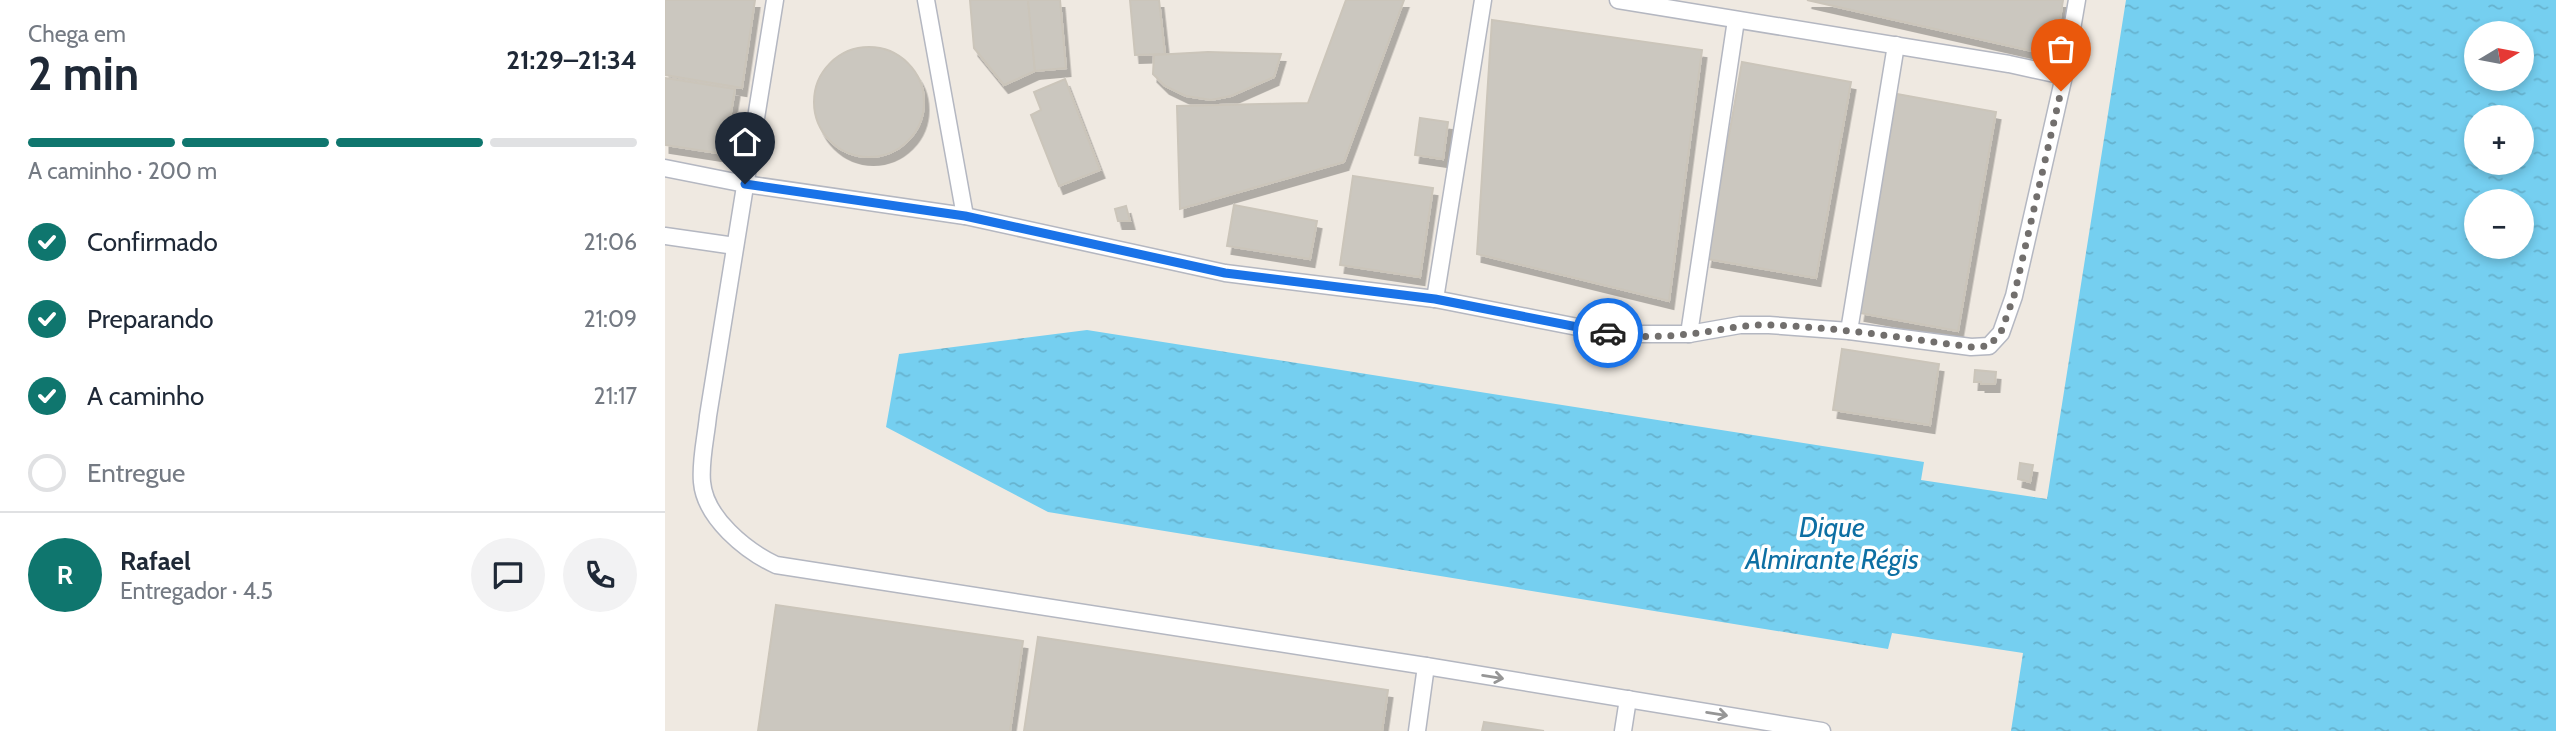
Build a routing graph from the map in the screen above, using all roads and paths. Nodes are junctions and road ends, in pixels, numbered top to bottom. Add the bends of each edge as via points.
1 (775, 0) edge
2 (926, 0) edge
3 (1483, 0) edge
4 (1618, 0) edge
5 (2077, 0) edge
6 (1736, 20) junction
7 (1896, 45) junction
8 (2064, 76) junction
9 (665, 168) edge
10 (745, 184) junction
11 (965, 216) junction
12 (665, 236) edge
13 (735, 246) junction
14 (1435, 299) junction
15 (1849, 331) junction
16 (1689, 334) junction
17 (1426, 666) junction
18 (1628, 699) junction
19 (1417, 731) edge
20 (1623, 731) edge
21 (1822, 731) edge

1 - 10 lane
2 - 11 lane
3 - 14 lane
4 - 6 lane
5 - 8 lane
6 - 7 lane
6 - 16 lane
7 - 8 lane
7 - 15 lane
8 - 15 lane via 2014,296 2001,332 1989,346 1971,347
9 - 10 lane
10 - 11 lane
10 - 13 lane
11 - 14 lane via 1225,273
12 - 13 lane
13 - 17 lane via 702,483 712,510 733,537 758,556 776,565
14 - 16 lane via 1613,334
15 - 16 lane via 1769,325
17 -> 18 lane
17 - 19 lane
18 - 20 lane
18 -> 21 lane

